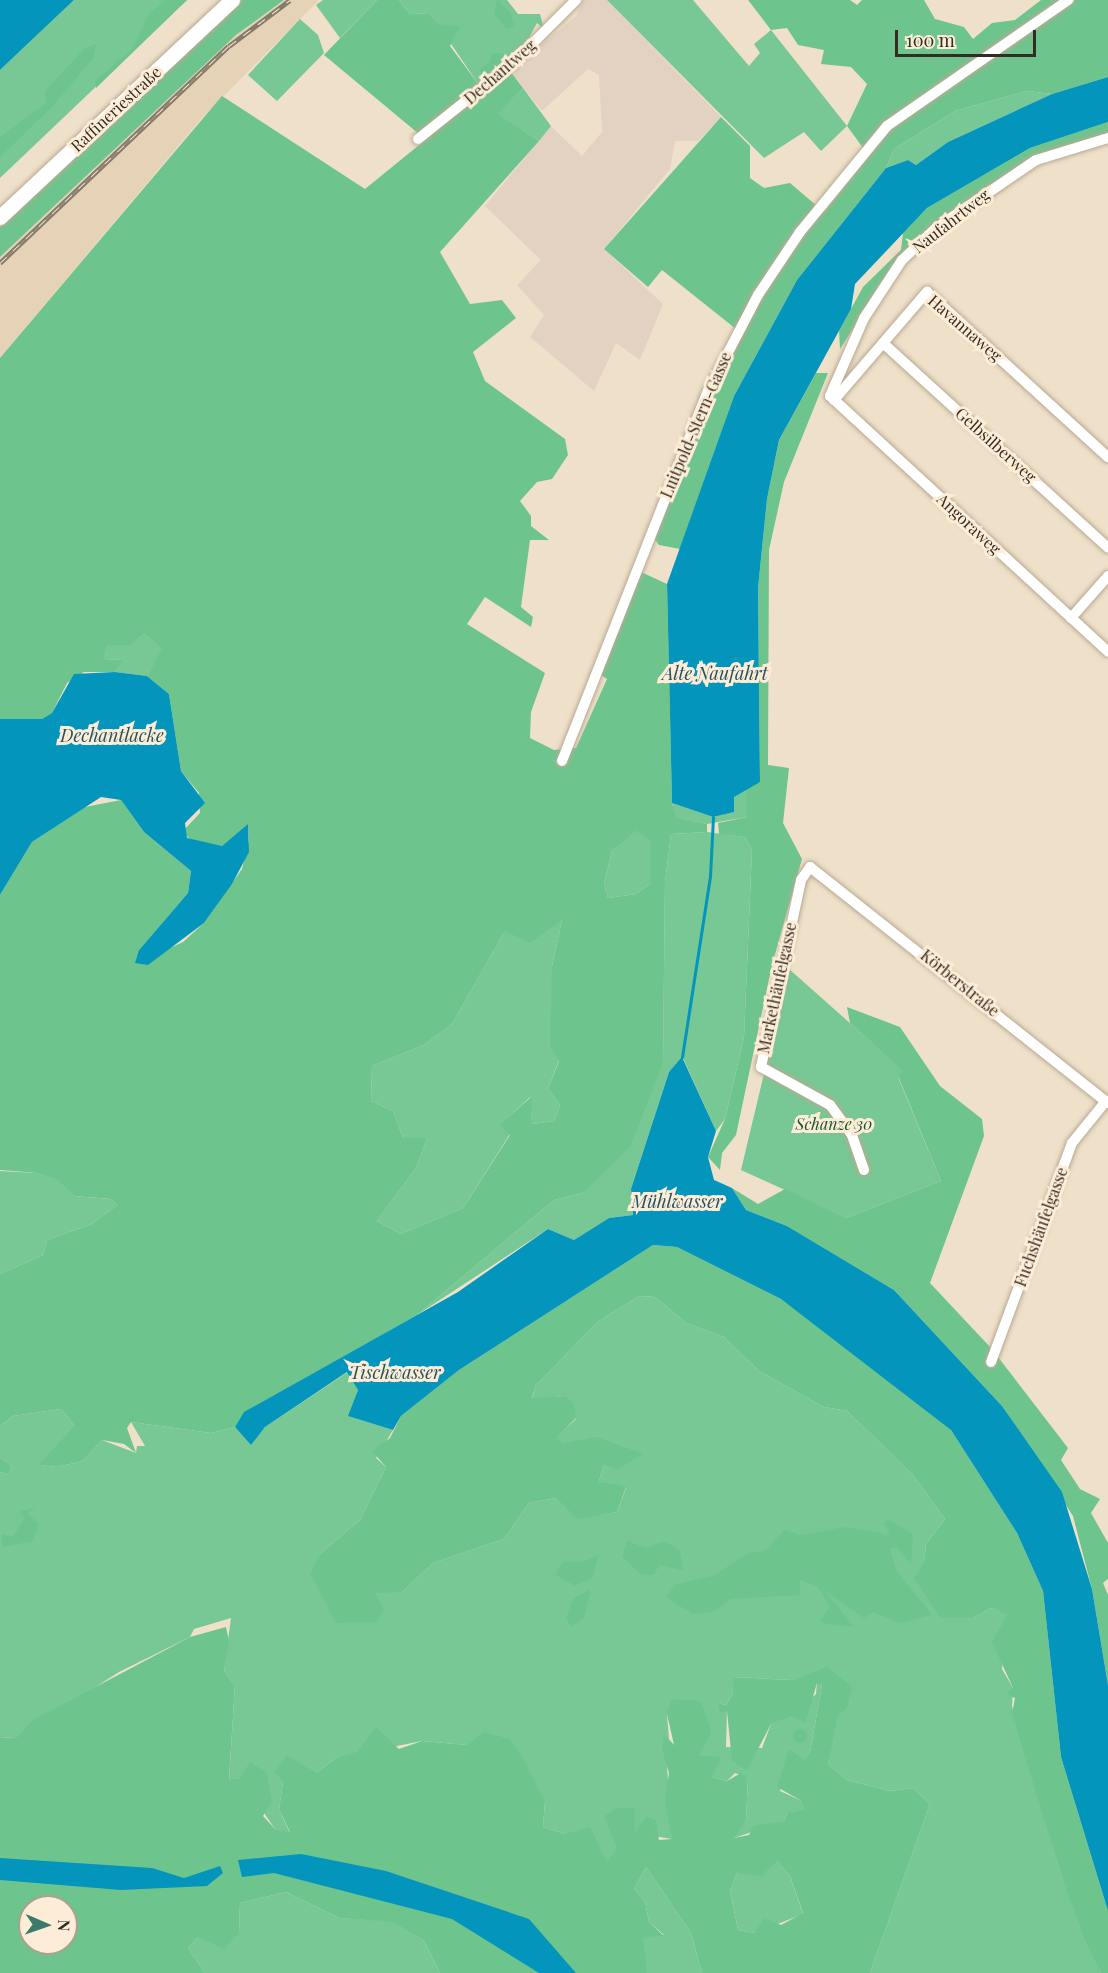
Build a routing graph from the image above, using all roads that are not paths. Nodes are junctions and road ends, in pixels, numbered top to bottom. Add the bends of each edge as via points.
1 (232, 0) edge
2 (576, 0) edge
3 (1068, 0) edge
4 (1108, 138) edge
5 (418, 139) dead end
6 (0, 217) edge
7 (884, 343) junction
8 (832, 398) junction
9 (1108, 457) edge
10 (1108, 548) edge
11 (1108, 576) edge
12 (1071, 618) junction
13 (1108, 652) edge
14 (562, 761) dead end
15 (810, 867) joint
16 (1107, 1102) edge
17 (864, 1170) dead end
18 (991, 1362) dead end

1 - 6 street, Raffineriestraße
2 - 5 street, Dechantweg via 512,64
3 - 14 street, Luitpold-Stern-Gasse via 887,126 800,232 758,295 708,391
4 - 8 street, Naufahrtweg via 1036,160 935,229 902,260 864,318
7 - 8 street, Havannaweg
7 - 9 street, Havannaweg via 927,292
7 - 10 street, Gelbsilberweg
8 - 12 street, Angoraweg
11 - 12 street
12 - 13 street, Angoraweg
15 - 16 street, Körberstraße
15 - 17 street, Markethäufelgasse via 801,880 761,1067 830,1105 852,1135
16 - 18 street, Fuchshäufelgasse via 1072,1143

